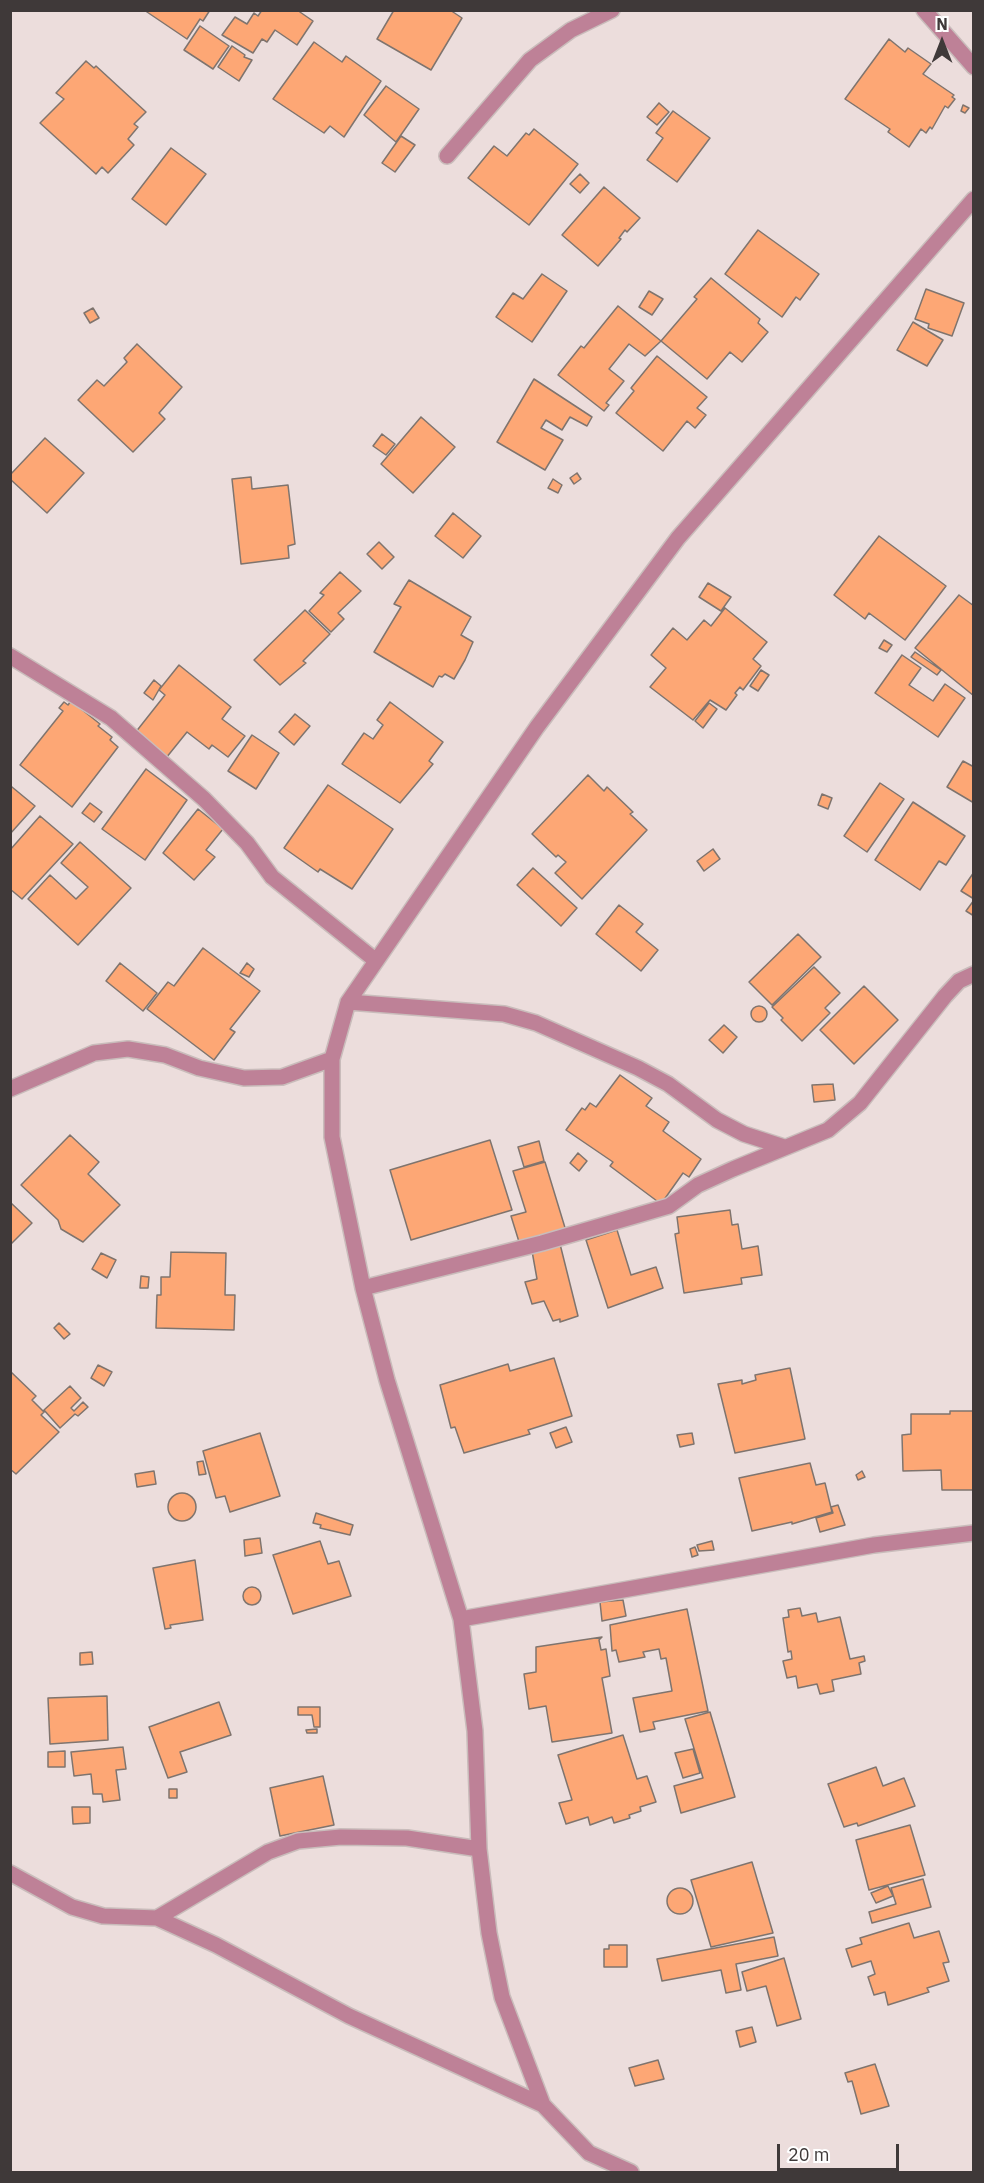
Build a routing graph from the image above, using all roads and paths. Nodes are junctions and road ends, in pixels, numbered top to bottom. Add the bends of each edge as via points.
1 (612, 10) edge
2 (924, 10) edge
3 (974, 67) edge
4 (447, 156) dead end
5 (974, 199) edge
6 (10, 656) edge
7 (375, 960) junction
8 (974, 974) edge
9 (348, 1002) junction
10 (332, 1059) junction
11 (10, 1089) edge
12 (784, 1147) junction
13 (363, 1288) junction
14 (974, 1533) edge
15 (461, 1619) junction
16 (478, 1850) junction
17 (10, 1873) edge
18 (157, 1918) junction
19 (543, 2105) junction
20 (589, 2153) junction
21 (597, 2172) edge
22 (631, 2172) edge

1 - 4 street via 571,30 530,60
2 - 3 street
5 - 7 street via 678,538 537,727
6 - 7 street via 111,718 204,799 272,877
7 - 9 street
8 - 12 street via 959,981 945,996 843,1120
9 - 10 street
9 - 12 street via 504,1014 536,1023 668,1084 717,1120 744,1134
10 - 11 street via 282,1077 244,1078 165,1055 128,1049 94,1053
10 - 13 street via 332,1137
12 - 13 street via 698,1185 669,1206
13 - 15 street via 390,1392
14 - 15 street via 874,1545
15 - 16 street via 475,1731
16 - 18 street via 407,1838 298,1841 268,1852
16 - 19 street via 502,1997
17 - 18 street via 72,1906 103,1916
18 - 19 street via 349,2016
19 - 20 street
20 - 21 street
20 - 22 street

